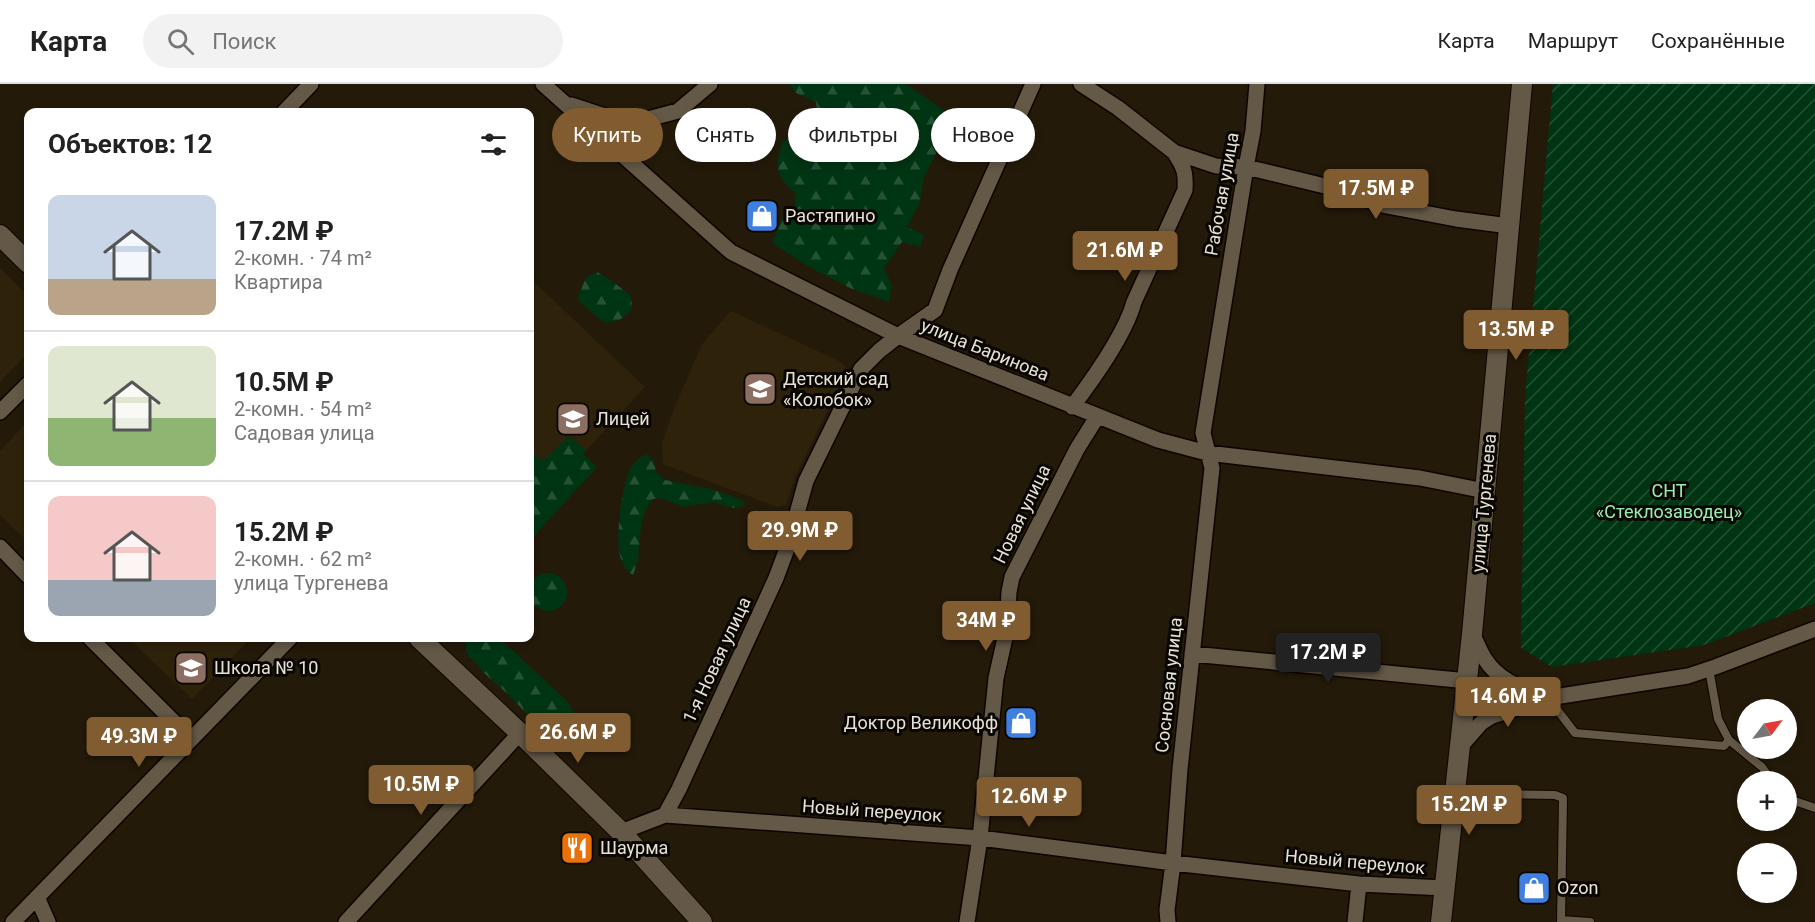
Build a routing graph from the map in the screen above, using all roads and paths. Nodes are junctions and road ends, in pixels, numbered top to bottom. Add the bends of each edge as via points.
1 (311, 84) edge
2 (543, 84) edge
3 (710, 84) edge
4 (1033, 84) edge
5 (1081, 84) edge
6 (1257, 84) edge
7 (1522, 84) edge
8 (562, 102) junction
9 (288, 108) edge
10 (1174, 152) junction
11 (1249, 168) junction
12 (1509, 226) junction
13 (0, 235) edge
14 (24, 259) edge
15 (898, 336) junction
16 (24, 388) edge
17 (1072, 407) junction
18 (0, 412) edge
19 (1097, 417) junction
20 (1207, 453) junction
21 (1485, 491) junction
22 (0, 547) edge
23 (24, 572) edge
24 (1815, 629) edge
25 (1472, 634) junction
26 (94, 642) edge
27 (286, 642) edge
28 (422, 642) edge
29 (1192, 654) junction
30 (1709, 669) junction
31 (1468, 681) junction
32 (1548, 698) junction
33 (520, 733) junction
34 (191, 739) junction
35 (1729, 740) junction
36 (1460, 747) junction
37 (1765, 771) edge
38 (1456, 790) junction
39 (1797, 802) edge
40 (1815, 808) edge
41 (665, 815) junction
42 (621, 832) junction
43 (980, 838) junction
44 (1173, 863) junction
45 (1359, 884) junction
46 (1445, 888) junction
47 (37, 897) junction
48 (1561, 921) edge
49 (13, 922) edge
50 (48, 922) edge
51 (346, 922) edge
52 (702, 922) edge
53 (967, 922) edge
54 (1168, 922) edge
55 (1355, 922) edge
56 (1441, 922) edge
57 (1590, 922) edge

1 - 9 street
2 - 8 street, улица Баринова
3 - 8 street via 678,111 629,124
4 - 15 street, 1-я Новая улица via 935,310
5 - 10 street
6 - 11 street, Рабочая улица
7 - 12 street, улица Тургенева
8 - 15 street, улица Баринова via 731,252
10 - 11 street via 1216,166
10 - 17 street via 1186,175 1185,190 1130,318
11 - 12 street via 1388,206
11 - 20 street, Рабочая улица via 1203,433
12 - 21 street, улица Тургенева
13 - 14 street
15 - 17 street, улица Баринова
15 - 41 street, 1-я Новая улица via 861,369 806,481 776,578
16 - 18 street
17 - 19 street, улица Баринова
19 - 20 street, улица Баринова
19 - 43 street, Новая улица via 1077,448 1012,578 1007,629 996,678
20 - 21 street, улица Баринова via 1420,478
20 - 29 street, Сосновая улица via 1212,468
21 - 25 street, улица Тургенева
22 - 23 street
24 - 30 street
25 - 31 street, улица Тургенева
25 - 32 street via 1485,660 1499,675 1515,686
26 - 34 street
27 - 34 street
28 - 33 street
29 - 31 street
29 - 44 street, Сосновая улица
30 - 32 street via 1688,676
30 - 35 lane via 1718,719
31 - 36 street, улица Тургенева
32 - 35 lane via 1575,733 1724,746
32 - 36 street via 1492,716
33 - 42 street
33 - 51 street
34 - 47 street
35 - 37 lane
36 - 38 street, улица Тургенева
38 - 46 street, улица Тургенева
38 - 48 lane via 1563,798
39 - 40 lane
41 - 42 street, Новый переулок
41 - 43 street, Новый переулок
42 - 52 street
43 - 44 street, Новый переулок
43 - 53 street, Новая улица
44 - 45 street, Новый переулок
44 - 54 street, Сосновая улица
45 - 46 street, Новый переулок
45 - 55 street
46 - 56 street, улица Тургенева
47 - 49 street
47 - 50 street
48 - 57 lane

